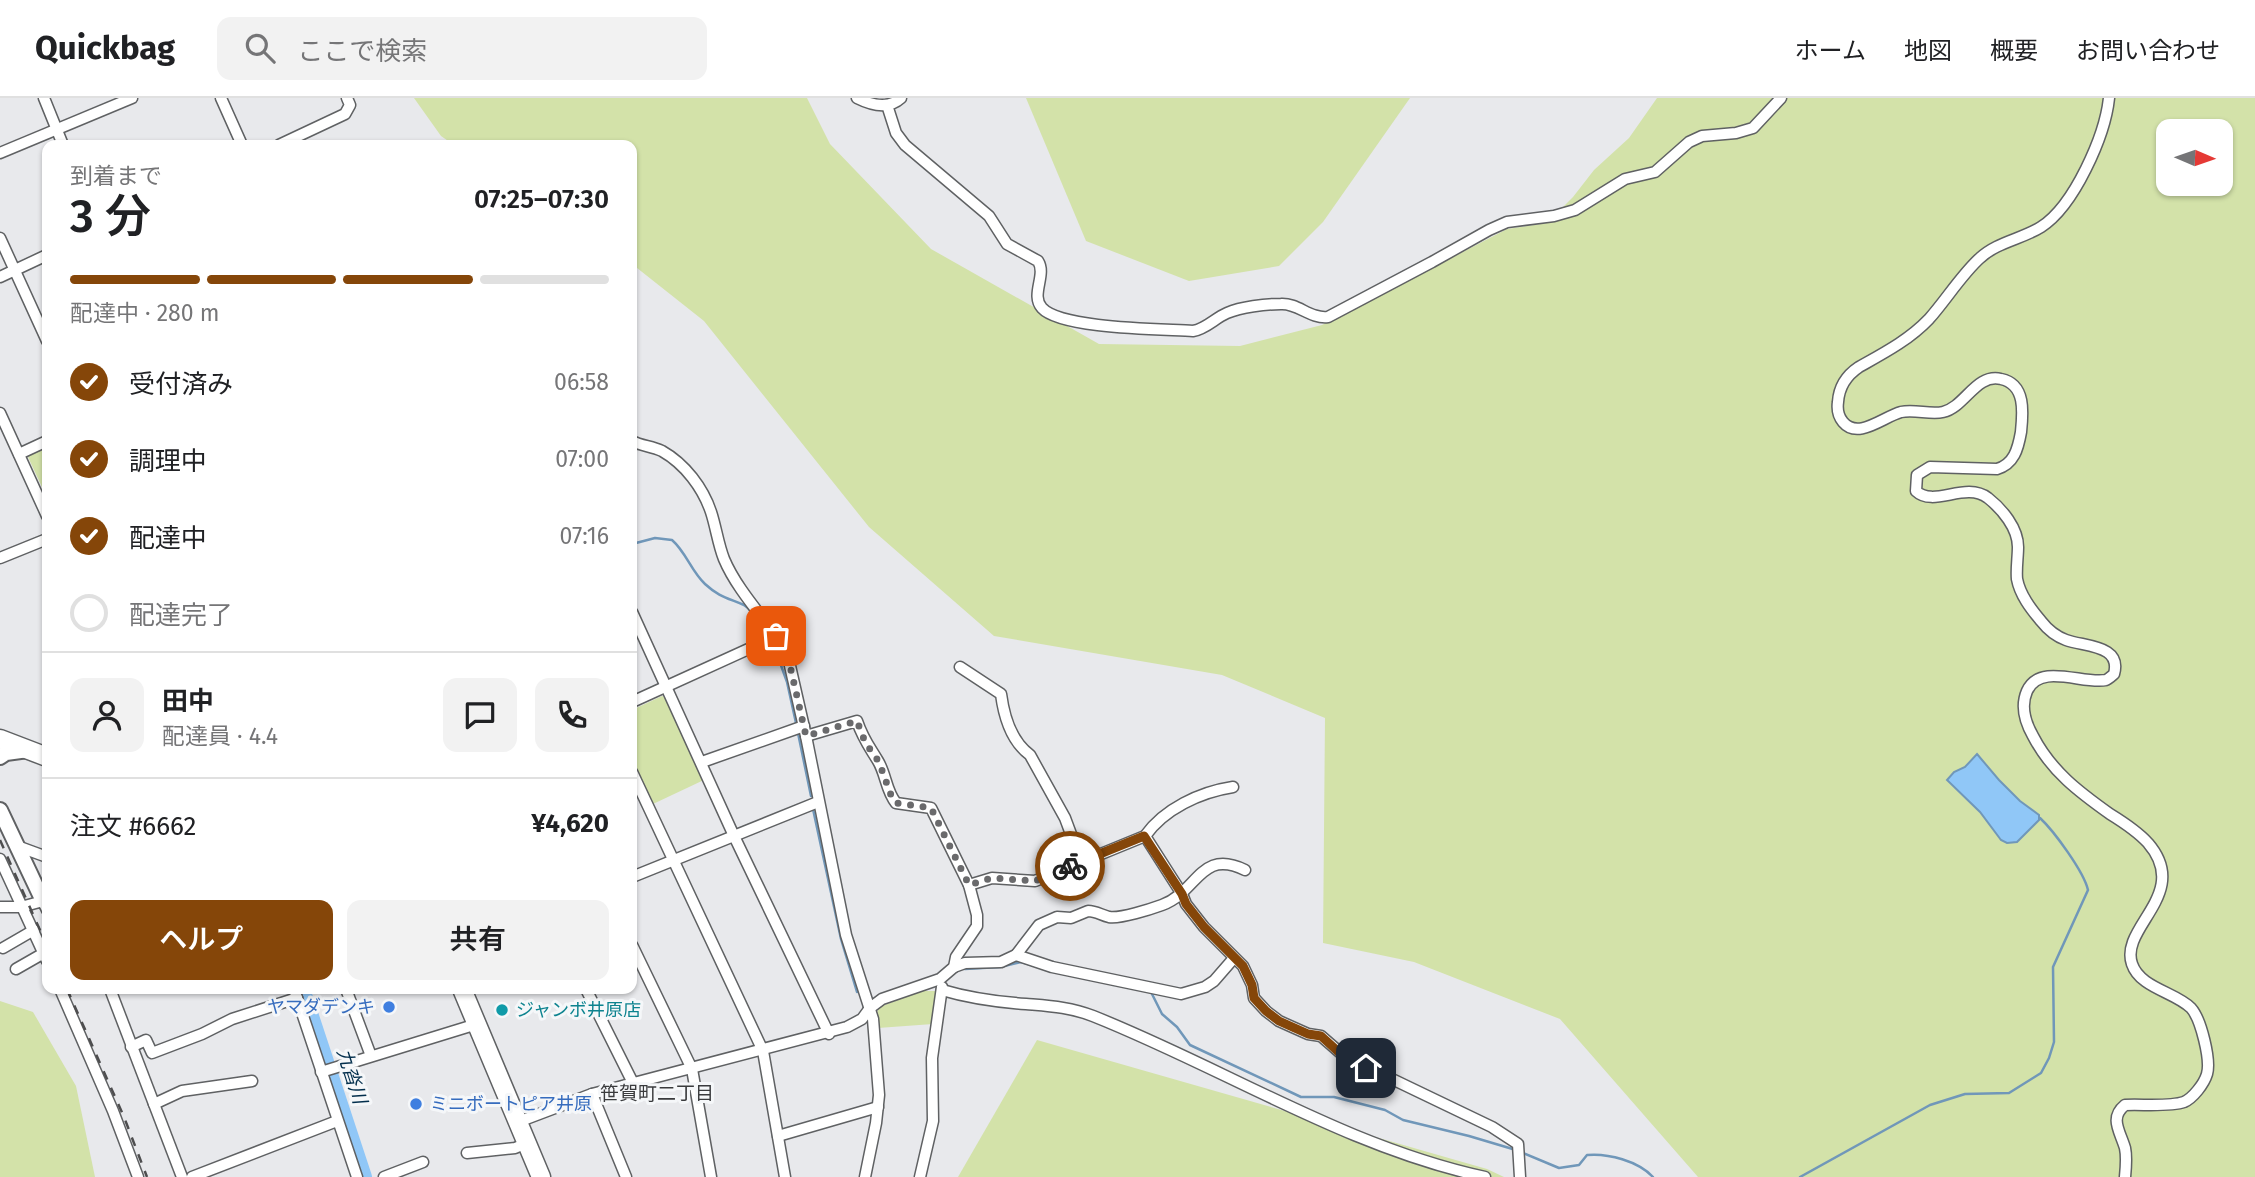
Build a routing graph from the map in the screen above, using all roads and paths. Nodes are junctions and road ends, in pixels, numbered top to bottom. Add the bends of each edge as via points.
1 (44, 98) edge
2 (132, 98) edge
3 (221, 98) edge
4 (347, 98) edge
5 (857, 98) edge
6 (901, 98) edge
7 (1781, 98) edge
8 (2109, 98) edge
9 (887, 106) junction
10 (57, 129) junction
11 (61, 140) edge
12 (241, 140) edge
13 (290, 140) edge
14 (0, 153) edge
15 (0, 238) edge
16 (42, 257) edge
17 (15, 270) junction
18 (0, 277) edge
19 (42, 330) edge
20 (0, 413) edge
21 (42, 443) edge
22 (637, 444) edge
23 (19, 454) junction
24 (42, 505) edge
25 (42, 541) edge
26 (0, 558) edge
27 (637, 622) edge
28 (776, 636) junction
29 (960, 667) dead end
30 (667, 685) junction
31 (637, 700) edge
32 (805, 731) junction
33 (0, 739) edge
34 (29, 750) junction
35 (42, 755) edge
36 (0, 757) edge
37 (702, 762) junction
38 (637, 783) edge
39 (1233, 787) dead end
40 (818, 802) junction
41 (0, 810) edge
42 (734, 836) junction
43 (1144, 836) junction
44 (18, 846) junction
45 (42, 855) edge
46 (0, 859) edge
47 (672, 861) junction
48 (1081, 861) junction
49 (1245, 870) dead end
50 (637, 875) edge
51 (969, 885) junction
52 (1182, 894) junction
53 (42, 899) edge
54 (42, 906) edge
55 (0, 907) edge
56 (22, 907) junction
57 (34, 930) junction
58 (3, 948) dead end
59 (42, 948) edge
60 (637, 955) edge
61 (1016, 956) junction
62 (1234, 958) junction
63 (42, 959) edge
64 (954, 967) junction
65 (16, 970) dead end
66 (941, 985) junction
67 (62, 994) edge
68 (112, 994) edge
69 (295, 994) edge
70 (348, 994) edge
71 (464, 994) edge
72 (588, 994) edge
73 (870, 1007) junction
74 (477, 1024) junction
75 (829, 1034) junction
76 (131, 1047) junction
77 (763, 1051) junction
78 (371, 1056) junction
79 (692, 1069) junction
80 (326, 1070) junction
81 (252, 1081) dead end
82 (633, 1083) junction
83 (592, 1094) junction
84 (154, 1104) junction
85 (878, 1107) junction
86 (337, 1121) junction
87 (518, 1122) junction
88 (778, 1136) junction
89 (527, 1143) junction
90 (467, 1153) dead end
91 (424, 1162) dead end
92 (138, 1177) edge
93 (182, 1177) edge
94 (192, 1177) edge
95 (356, 1177) edge
96 (384, 1177) edge
97 (541, 1177) edge
98 (625, 1177) edge
99 (710, 1177) edge
100 (785, 1177) edge
101 (865, 1177) edge
102 (920, 1177) edge
103 (1485, 1177) edge
104 (1520, 1177) edge
105 (2125, 1177) edge

1 - 10 street
2 - 10 street
3 - 12 street
4 - 13 street via 350,106 345,114
5 - 9 street
6 - 9 street
7 - 9 street via 1746,132 1702,136 1655,172 1625,179 1575,210 1507,222 1328,317 1282,304 1230,311 1193,331 1082,323 1047,312 1038,295 1041,265 1007,244 989,216 905,145
8 - 105 street via 2102,135 2090,163 2052,218 1979,258 1908,338 1851,373 1840,390 1838,411 1846,425 1863,429 1899,413 1945,412 1994,378 2008,381 2020,394 2021,428 2012,461 1997,469 1930,467 1917,475 1916,491 1929,497 1972,491 1992,502 2013,528 2018,543 2017,579 2033,612 2053,634 2114,656 2117,666 2106,680 2040,678 2026,691 2023,706 2025,721 2059,774 2147,842 2155,854 2162,870 2161,885 2130,951 2131,963 2144,979 2190,1008 2206,1049 2207,1074 2184,1101 2125,1105 2119,1110 2116,1119 2125,1150
10 - 11 street
10 - 14 street
15 - 17 street
16 - 17 street
17 - 18 street
17 - 19 street
20 - 23 street
21 - 23 street
22 - 28 street via 665,453 698,485 724,559
23 - 24 street
25 - 26 street
27 - 30 street
28 - 30 street
28 - 32 street via 788,657
29 - 48 street via 1001,694 1015,739 1030,755 1065,818
30 - 31 street
30 - 37 street
32 - 37 street
32 - 40 street
32 - 51 street via 857,721 892,798 900,805 931,808
33 - 34 highway
34 - 35 highway
34 - 36 street
37 - 42 street
38 - 47 street
39 - 43 street via 1184,803
40 - 42 street
40 - 73 street via 846,935
41 - 44 street
42 - 47 street
42 - 75 street
43 - 48 street
43 - 52 street
44 - 45 street
44 - 53 street
46 - 56 street
47 - 50 street
47 - 77 street
48 - 51 street via 1035,881 992,878
49 - 52 street via 1212,864
51 - 64 street via 978,921
52 - 61 street via 1162,905 1111,918 1088,911 1071,918 1057,917 1039,925
52 - 62 street via 1204,927
54 - 56 street
55 - 56 street
56 - 57 street
57 - 58 street
57 - 59 street
60 - 79 street
61 - 62 street via 1181,994 1213,981
61 - 64 street
62 - 104 street via 1243,966 1254,998 1279,1021 1321,1036 1343,1056 1492,1127 1518,1144
63 - 65 street
64 - 66 street
66 - 73 street via 882,999
66 - 102 street via 932,1058 933,1121
66 - 103 street via 985,1000 1046,1004 1090,1015 1307,1114 1420,1160
67 - 92 street
68 - 76 street
69 - 76 street via 152,1053 146,1041
69 - 80 street
70 - 78 street
71 - 74 highway
72 - 82 street
73 - 75 street via 862,1019
73 - 85 street
74 - 78 street
74 - 87 highway
75 - 77 street
76 - 84 street
77 - 79 street
77 - 88 street
78 - 80 street
79 - 82 street
79 - 99 street
80 - 86 street
81 - 84 street via 181,1091
82 - 83 street
83 - 87 street
83 - 98 street
84 - 93 street
85 - 88 street
85 - 101 street
86 - 94 street
86 - 95 street
87 - 89 highway
88 - 100 street
89 - 90 street
89 - 97 highway
91 - 96 street

